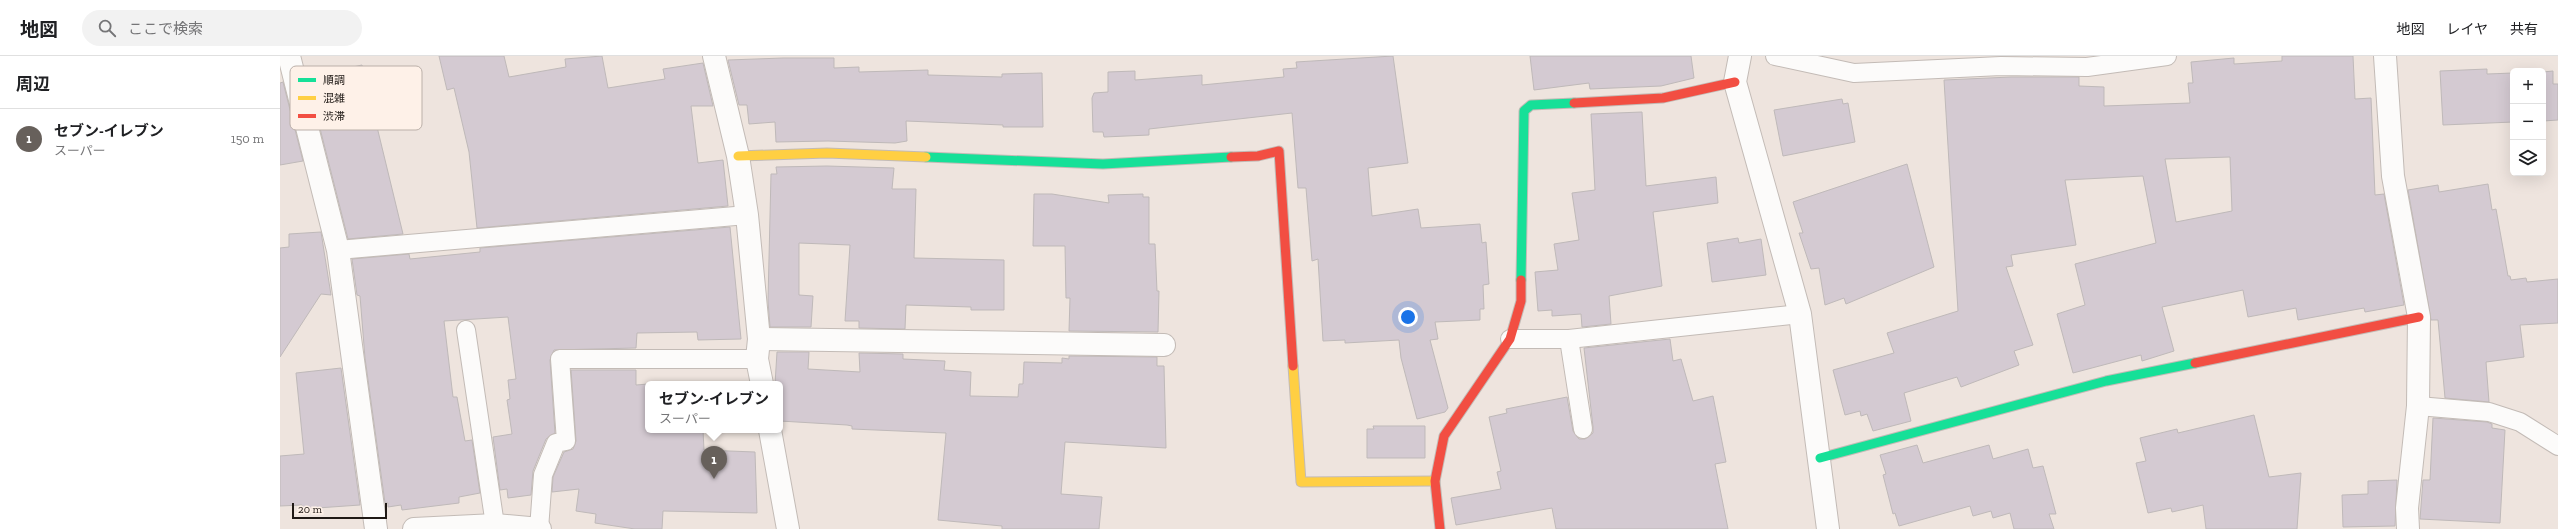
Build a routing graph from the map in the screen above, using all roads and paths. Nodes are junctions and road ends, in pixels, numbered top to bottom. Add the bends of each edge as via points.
1 (289, 56) edge
2 (714, 56) edge
3 (1740, 56) edge
4 (1775, 56) edge
5 (2167, 56) edge
6 (2385, 56) edge
7 (292, 66) edge
8 (1735, 82) junction
9 (308, 130) edge
10 (738, 156) junction
11 (747, 215) junction
12 (338, 250) junction
13 (1800, 314) junction
14 (2419, 317) junction
15 (466, 330) dead end
16 (1510, 339) junction
17 (1569, 339) junction
18 (1164, 345) dead end
19 (758, 349) junction
20 (762, 381) edge
21 (2418, 406) junction
22 (1583, 429) dead end
23 (771, 433) edge
24 (2558, 446) edge
25 (1820, 458) junction
26 (1435, 481) junction
27 (495, 524) junction
28 (376, 529) edge
29 (414, 529) edge
30 (539, 529) edge
31 (788, 529) edge
32 (1440, 529) edge
33 (1828, 529) edge
34 (2408, 529) edge

1 - 7 street
2 - 10 street
3 - 8 street
4 - 5 lane via 1854,73 2001,66 2088,67
6 - 14 street via 2393,176
8 - 13 street
8 - 16 street via 1663,98 1531,105 1524,111 1521,301
9 - 12 street
10 - 11 street
10 - 26 street via 827,153 1103,164 1258,156 1279,152 1301,482
11 - 12 lane
11 - 19 street
12 - 28 street
13 - 17 lane
13 - 25 street
14 - 21 street
14 - 25 street via 2106,381
15 - 27 lane
16 - 17 lane
16 - 26 street via 1444,436
17 - 22 lane
18 - 19 street
19 - 20 street
19 - 30 lane via 560,358 566,441 556,444 543,474
21 - 24 lane via 2489,412 2520,422
21 - 34 street via 2407,508
23 - 31 street
25 - 33 street
26 - 32 street
27 - 29 street
27 - 30 street

